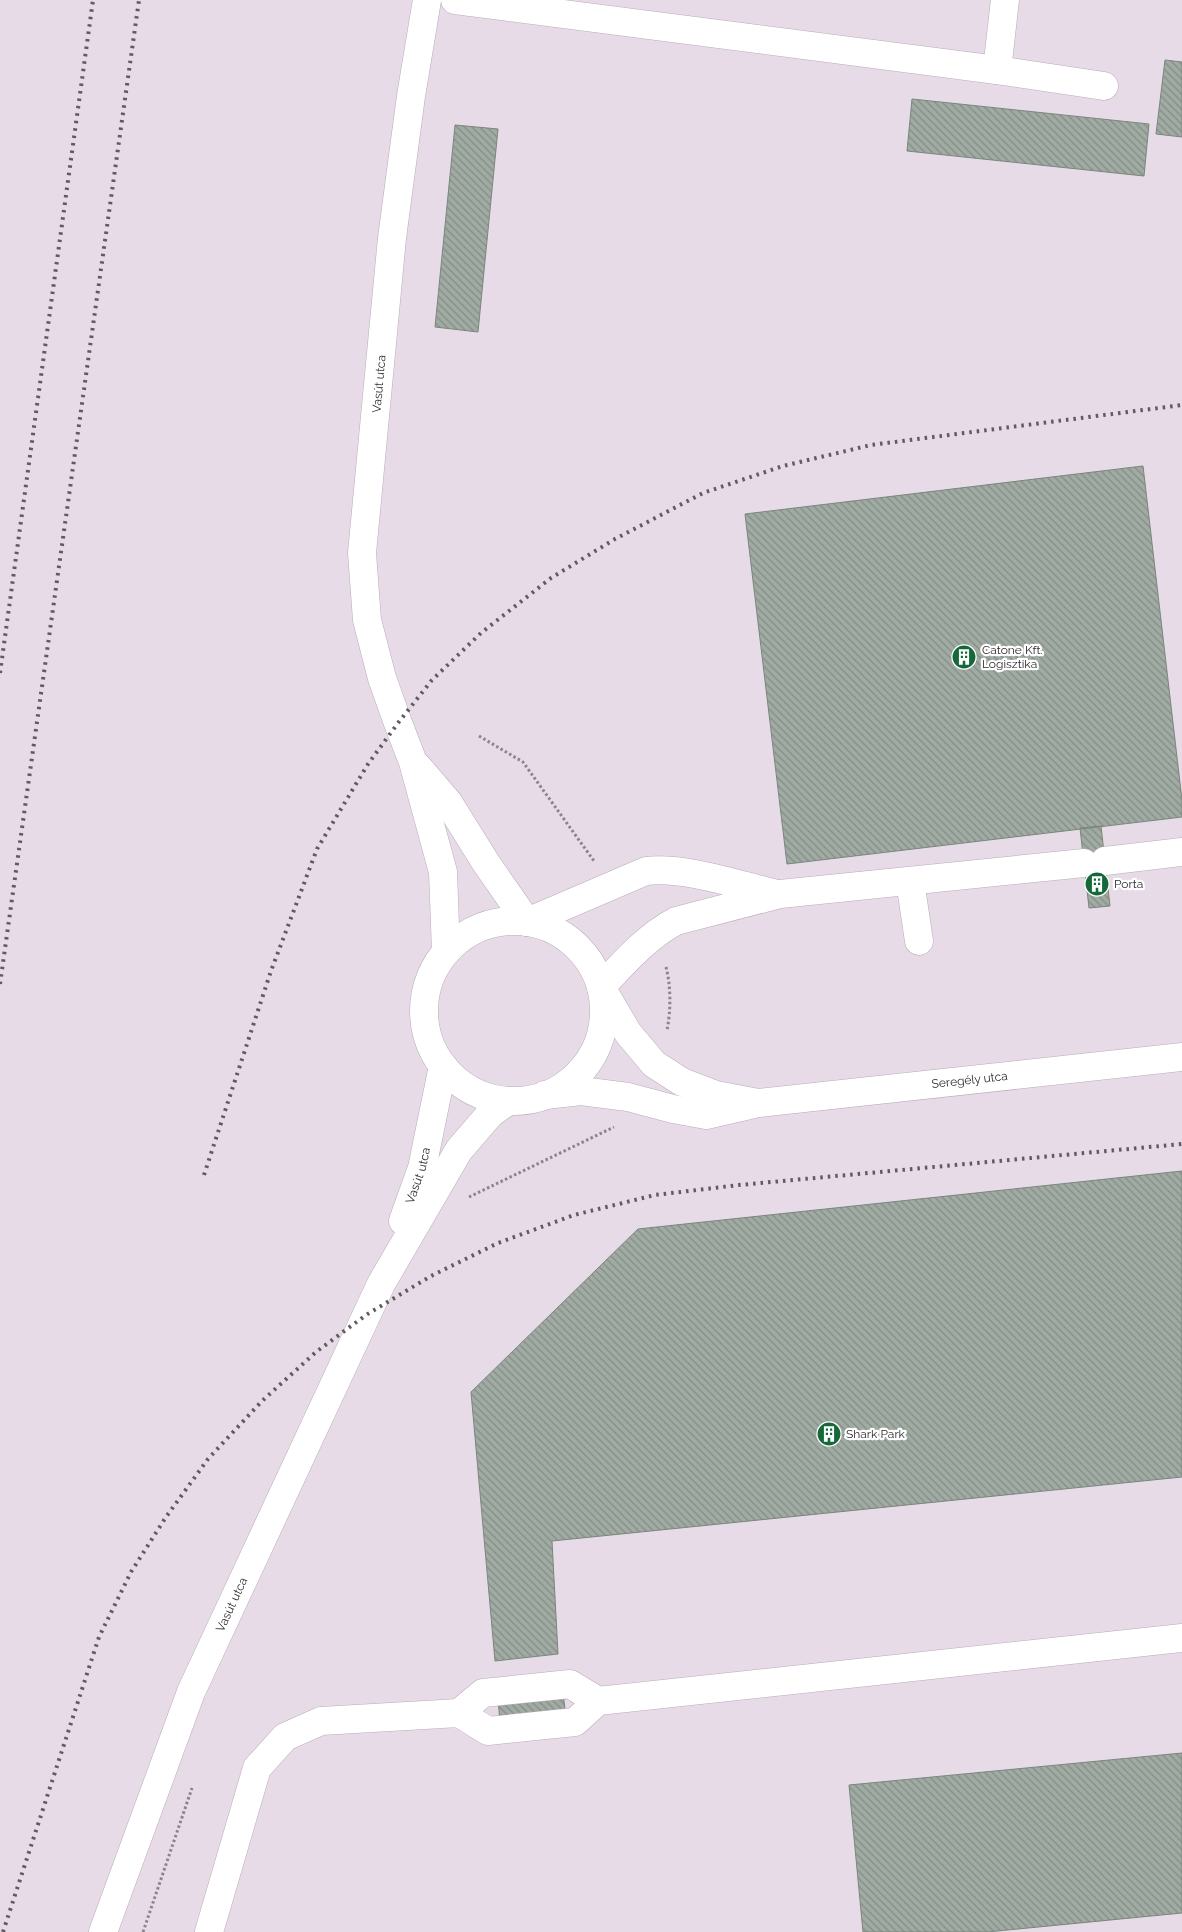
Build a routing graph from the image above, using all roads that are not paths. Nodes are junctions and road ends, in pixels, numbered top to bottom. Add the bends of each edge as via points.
1 (427, 0) edge
2 (456, 0) edge
3 (1004, 0) edge
4 (514, 4) edge
5 (997, 70) junction
6 (1104, 86) dead end
7 (413, 762) junction
8 (1182, 852) edge
9 (910, 881) junction
10 (780, 894) junction
11 (527, 922) junction
12 (918, 941) dead end
13 (446, 952) junction
14 (601, 987) junction
15 (1182, 1057) edge
16 (443, 1066) junction
17 (545, 1096) junction
18 (508, 1101) junction
19 (758, 1104) junction
20 (381, 1284) junction
21 (1182, 1638) edge
22 (598, 1701) junction
23 (459, 1713) junction
24 (103, 1932) edge
25 (208, 1932) edge

1 - 7 street, Vasút utca via 392,238 362,553 367,620 382,678
2 - 4 street
3 - 5 street
4 - 5 street
5 - 6 street
7 - 11 street, Vasút utca via 448,802
7 - 13 street, Vasút utca via 443,872
8 - 9 street
9 - 10 street
9 - 12 street
10 - 11 street via 680,871 646,870
10 - 14 street via 676,921 649,939
11 - 13 street via 491,924 459,939
11 - 14 street via 545,926 564,936 580,950
13 - 16 street via 427,988 424,1008 432,1048
14 - 17 street via 604,1011 595,1050 574,1078
14 - 19 street, Seregély utca via 628,1033 654,1064 682,1082 716,1095
15 - 19 street, Seregély utca
16 - 18 street via 471,1090 489,1098
16 - 20 street, Vasút utca via 422,1168
17 - 18 street
17 - 19 street, Seregély utca via 581,1091 637,1099 706,1115
18 - 20 street, Vasút utca via 490,1114 459,1150
20 - 24 street, Vasút utca via 190,1692
21 - 22 street
22 - 23 street via 570,1684 483,1693
22 - 23 street via 575,1722 488,1731
23 - 25 street via 321,1721 285,1737 257,1768

